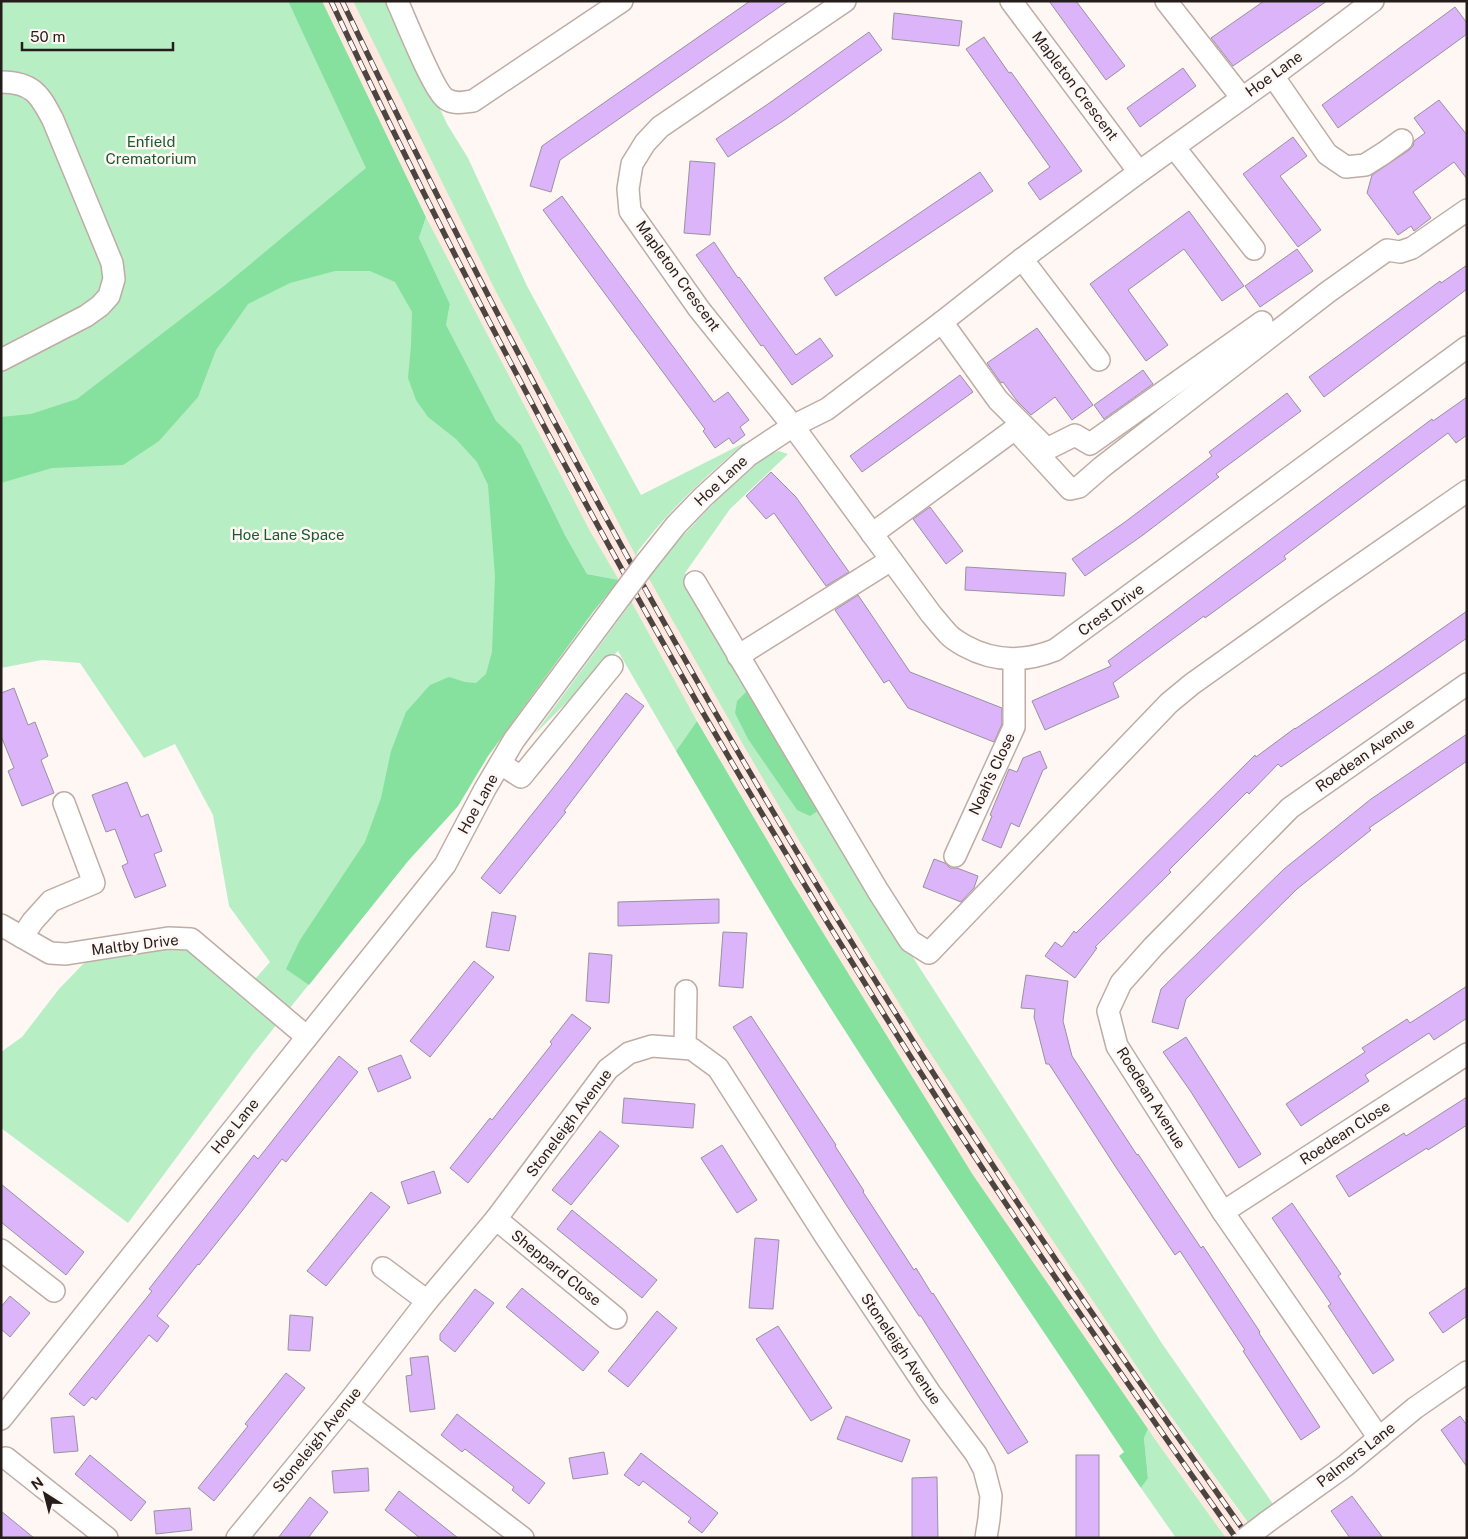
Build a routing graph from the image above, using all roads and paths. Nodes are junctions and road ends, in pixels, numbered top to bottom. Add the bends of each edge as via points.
1 (397, 1) edge
2 (622, 1) edge
3 (845, 1) edge
4 (1011, 1) edge
5 (1166, 1) edge
6 (1373, 1) edge
7 (1273, 76) junction
8 (1, 82) edge
9 (1242, 98) junction
10 (1402, 140) dead end
11 (1174, 147) junction
12 (1139, 172) junction
13 (1467, 210) edge
14 (1254, 249) dead end
15 (1022, 259) junction
16 (942, 322) junction
17 (1262, 322) dead end
18 (1467, 347) edge
19 (1, 360) edge
20 (1099, 360) dead end
21 (793, 426) junction
22 (1467, 491) edge
23 (872, 534) junction
24 (891, 560) junction
25 (695, 582) dead end
26 (738, 656) junction
27 (1014, 659) junction
28 (612, 666) dead end
29 (1467, 684) edge
30 (501, 764) junction
31 (64, 803) dead end
32 (954, 856) dead end
33 (1, 925) edge
34 (22, 937) junction
35 (686, 991) dead end
36 (307, 1037) junction
37 (685, 1048) junction
38 (1467, 1054) edge
39 (1223, 1212) junction
40 (496, 1219) junction
41 (1, 1250) edge
42 (383, 1268) dead end
43 (54, 1291) dead end
44 (427, 1301) junction
45 (616, 1318) dead end
46 (1467, 1372) edge
47 (347, 1404) junction
48 (1, 1419) edge
49 (1379, 1438) junction
50 (6, 1458) dead end
51 (107, 1538) edge
52 (237, 1538) edge
53 (523, 1538) edge
54 (986, 1538) edge
55 (1246, 1538) edge

1 - 2 street via 434,82 446,99 457,104 473,101
3 - 21 street, Mapleton Crescent via 660,128 644,143 632,164 628,189 630,211 699,309
4 - 12 street, Mapleton Crescent
5 - 9 street
6 - 7 street, Hoe Lane
7 - 9 street, Hoe Lane
7 - 10 street via 1328,154 1346,167 1365,165
8 - 19 street via 27,87 42,99 112,263 114,279 109,296 100,306
9 - 11 street, Hoe Lane
11 - 12 street, Hoe Lane
11 - 14 street
12 - 15 street, Hoe Lane
13 - 23 street via 1412,248 1400,252 1387,250 1328,292 1079,487 1070,489 1015,428
15 - 16 street, Hoe Lane
15 - 20 street
16 - 17 street via 998,400 1047,449 1075,435 1090,444
16 - 21 street, Hoe Lane via 827,409
18 - 27 street, Crest Drive via 1056,650 1042,656
21 - 23 street, Crest Drive
21 - 30 street, Hoe Lane, bridge via 749,455 676,525 514,740
22 - 26 street via 1169,703 929,953 910,941
23 - 24 street, Crest Drive
24 - 26 street
24 - 27 street, Crest Drive via 949,636 981,654
25 - 26 street
27 - 32 street, Noah's Close via 1014,727
28 - 30 street via 520,777
29 - 39 street, Roedean Avenue via 1290,808 1153,947 1121,983 1108,1011 1117,1046
30 - 36 street, Hoe Lane via 445,865
31 - 34 street via 94,883 51,901
33 - 34 street, Maltby Drive
34 - 36 street, Maltby Drive via 50,953 66,954 168,938 191,939
35 - 37 street
36 - 48 street, Hoe Lane
37 - 40 street, Stoneleigh Avenue via 652,1046 629,1053 608,1068
37 - 54 street, Stoneleigh Avenue via 692,1049 718,1068 930,1393 976,1454 991,1496
38 - 39 street, Roedean Close
39 - 49 street, Roedean Avenue
40 - 44 street, Stoneleigh Avenue
40 - 45 street, Sheppard Close
41 - 43 street
42 - 44 street
44 - 47 street, Stoneleigh Avenue
46 - 49 street, Palmers Lane
47 - 52 street, Stoneleigh Avenue
47 - 53 street
49 - 55 street, Palmers Lane, bridge
50 - 51 street

